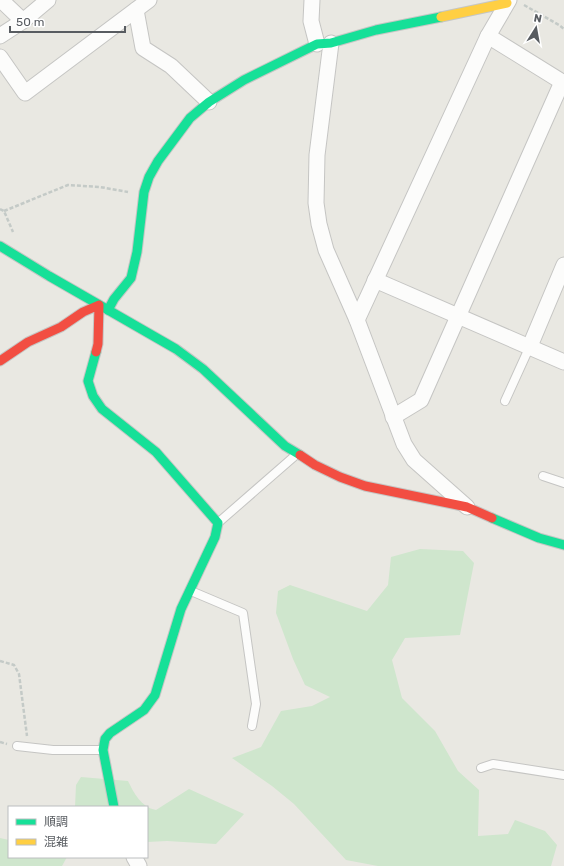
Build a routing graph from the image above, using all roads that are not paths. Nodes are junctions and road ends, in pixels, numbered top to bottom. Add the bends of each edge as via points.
1 (1, 0) edge
2 (48, 0) edge
3 (149, 0) edge
4 (312, 0) edge
5 (512, 2) edge
6 (136, 10) junction
7 (23, 21) junction
8 (0, 36) edge
9 (488, 36) junction
10 (324, 44) junction
11 (0, 58) edge
12 (563, 83) edge
13 (209, 102) junction
14 (0, 246) edge
15 (564, 264) edge
16 (375, 280) junction
17 (99, 305) junction
18 (108, 310) junction
19 (458, 316) junction
20 (357, 320) junction
21 (530, 346) junction
22 (0, 361) edge
23 (564, 362) edge
24 (505, 400) dead end
25 (393, 417) junction
26 (296, 454) junction
27 (543, 476) dead end
28 (564, 483) edge
29 (467, 507) junction
30 (218, 523) junction
31 (564, 545) edge
32 (190, 590) junction
33 (252, 726) dead end
34 (17, 746) dead end
35 (103, 750) junction
36 (481, 768) dead end
37 (564, 775) edge
38 (114, 806) edge

1 - 7 street
2 - 7 street
3 - 6 street
4 - 10 street via 311,21
5 - 9 street
5 - 10 street via 376,30
6 - 11 street via 25,94
6 - 13 street via 142,48 171,66
7 - 8 street
9 - 12 street
9 - 16 street
10 - 13 street via 244,80
10 - 20 street via 316,203 326,250
12 - 19 street
13 - 18 street via 190,118 149,177 143,196 137,252 131,278
14 - 17 street
15 - 21 street
16 - 19 street
16 - 20 street
17 - 18 street
17 - 22 street via 28,342
17 - 30 street via 98,344 88,381 93,396 102,409 156,452
18 - 26 street via 176,349 203,369
19 - 21 street
19 - 25 street via 421,400
20 - 25 street
21 - 23 street
21 - 24 lane
25 - 29 street via 414,460
26 - 29 street via 340,477 365,486
26 - 30 lane
27 - 28 lane
29 - 31 street via 539,538
30 - 32 street via 215,537
32 - 33 lane via 243,614 256,704
32 - 35 street via 181,609 154,696 144,710 110,733 105,739
34 - 35 lane via 53,750
35 - 38 street
36 - 37 lane via 493,764

